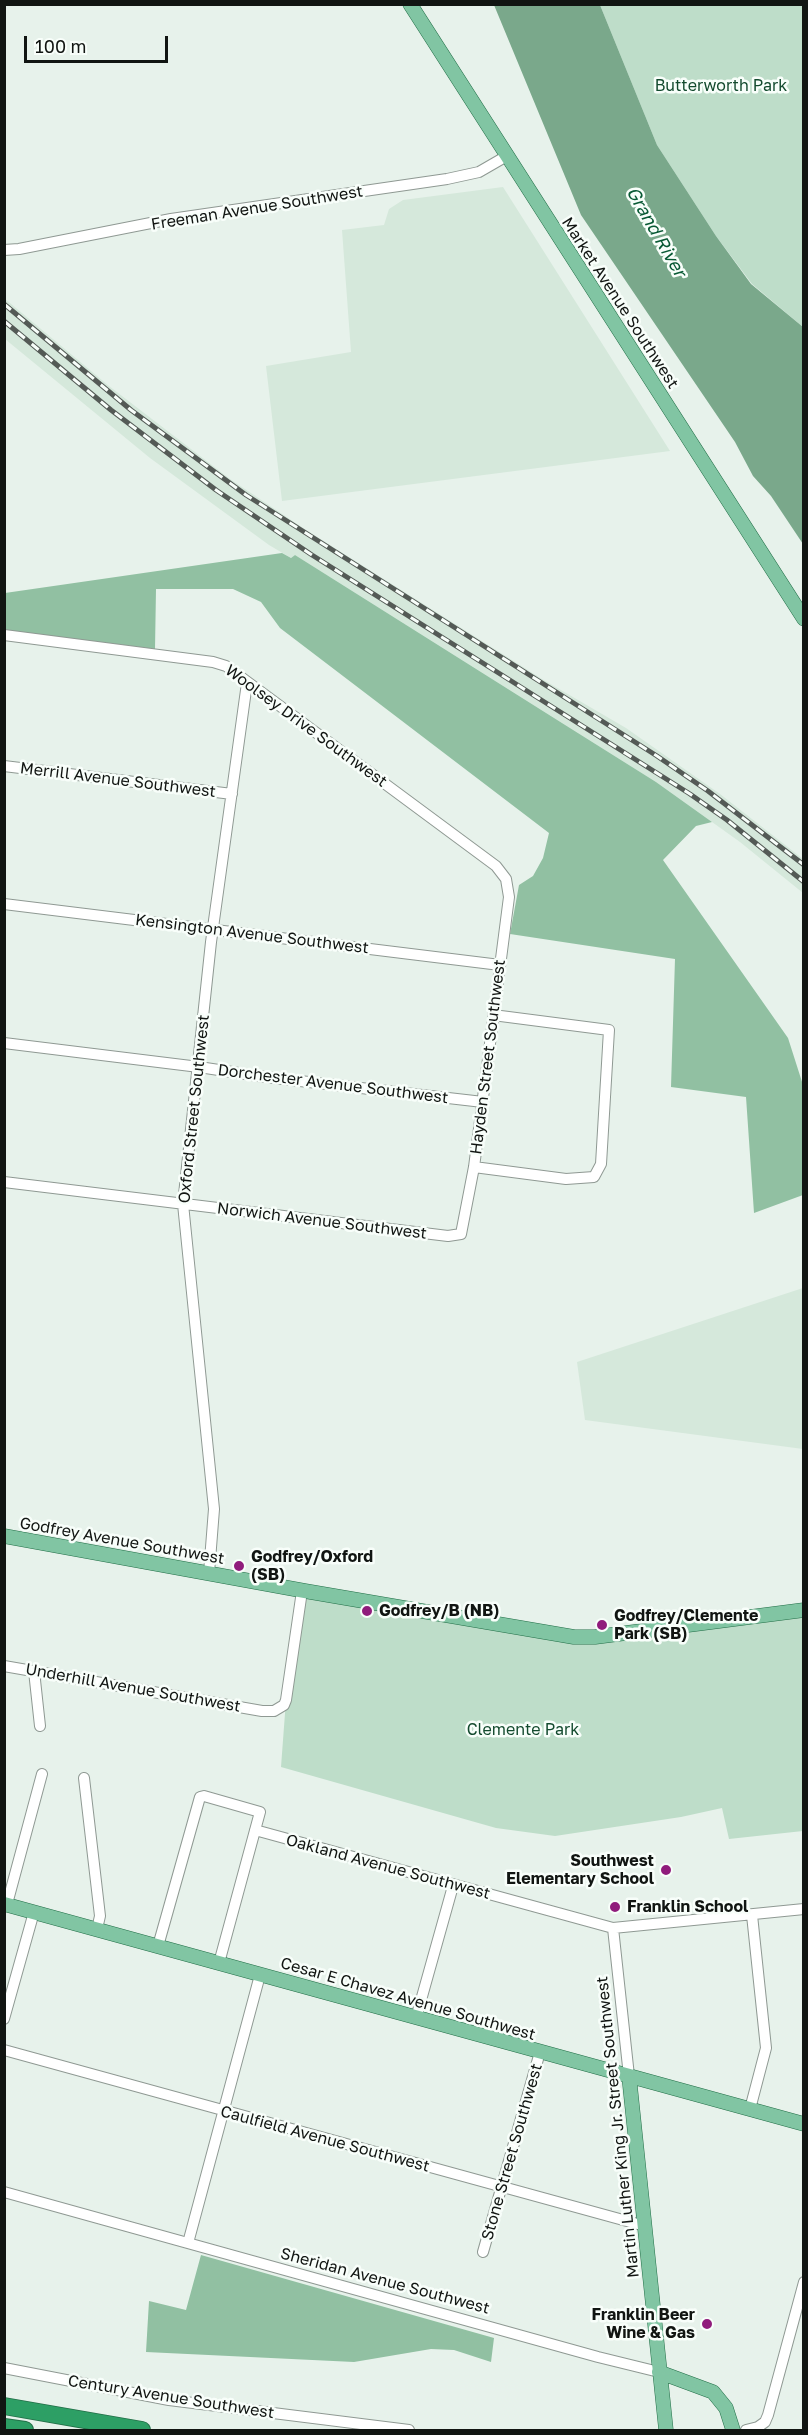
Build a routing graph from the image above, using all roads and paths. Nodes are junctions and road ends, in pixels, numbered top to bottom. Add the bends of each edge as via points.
1 (410, 4) edge
2 (505, 157) junction
3 (4, 250) edge
4 (804, 619) edge
5 (4, 635) edge
6 (247, 683) junction
7 (4, 766) edge
8 (232, 794) junction
9 (506, 879) joint
10 (4, 904) edge
11 (213, 930) junction
12 (500, 965) junction
13 (493, 1015) junction
14 (4, 1043) edge
15 (199, 1066) junction
16 (483, 1102) junction
17 (474, 1167) junction
18 (4, 1182) edge
19 (183, 1204) junction
20 (461, 1234) joint
21 (4, 1536) edge
22 (209, 1573) junction
23 (302, 1591) junction
24 (804, 1610) edge
25 (4, 1666) edge
26 (34, 1671) junction
27 (40, 1726) dead end
28 (42, 1774) dead end
29 (84, 1778) dead end
30 (255, 1830) junction
31 (453, 1886) junction
32 (6, 1904) edge
33 (804, 1909) edge
34 (34, 1912) junction
35 (752, 1915) junction
36 (613, 1928) junction
37 (97, 1929) junction
38 (158, 1946) junction
39 (219, 1963) junction
40 (260, 1975) junction
41 (416, 2018) junction
42 (4, 2019) edge
43 (4, 2050) edge
44 (540, 2052) junction
45 (629, 2076) junction
46 (750, 2109) junction
47 (223, 2111) junction
48 (804, 2124) edge
49 (503, 2187) junction
50 (4, 2192) edge
51 (645, 2226) junction
52 (188, 2243) junction
53 (483, 2252) dead end
54 (804, 2282) edge
55 (4, 2368) edge
56 (659, 2372) junction
57 (4, 2406) edge
58 (4, 2427) edge
59 (25, 2430) edge
60 (142, 2430) edge
61 (409, 2430) edge
62 (666, 2430) edge
63 (733, 2430) edge
64 (746, 2430) edge

1 - 2 main road, Market Avenue Southwest
2 - 3 street, Freeman Avenue Southwest via 479,172 447,179 182,218
2 - 4 main road, Market Avenue Southwest
5 - 6 street, Woolsey Drive Southwest via 213,662 226,666
6 - 8 street, Oxford Street Southwest
6 - 9 street, Woolsey Drive Southwest via 496,866
7 - 8 street, Merrill Avenue Southwest
8 - 11 street, Oxford Street Southwest
9 - 12 street, Hayden Street Southwest via 509,897
10 - 11 street, Kensington Avenue Southwest
11 - 12 street, Kensington Avenue Southwest
11 - 15 street, Oxford Street Southwest
12 - 13 street, Hayden Street Southwest
13 - 16 street, Hayden Street Southwest
13 - 17 street via 609,1030 601,1164 594,1177 566,1179
14 - 15 street, Dorchester Avenue Southwest
15 - 16 street, Dorchester Avenue Southwest
15 - 19 street, Oxford Street Southwest
16 - 17 street, Hayden Street Southwest
17 - 20 street, Hayden Street Southwest
18 - 19 street, Norwich Avenue Southwest
19 - 20 street, Norwich Avenue Southwest via 448,1236
19 - 22 street, Oxford Street Southwest via 214,1509
21 - 22 main road, Godfrey Avenue Southwest
22 - 23 main road, Godfrey Avenue Southwest
23 - 24 main road, Godfrey Avenue Southwest via 584,1638
23 - 26 street, Underhill Avenue Southwest via 286,1700 274,1711
25 - 26 street, Underhill Avenue Southwest
26 - 27 street
28 - 32 street
29 - 37 street via 100,1916
30 - 31 street, Oakland Avenue Southwest
30 - 38 street via 260,1812 200,1797
30 - 39 street
31 - 36 street, Oakland Avenue Southwest
31 - 41 street
32 - 34 main road, Cesar E Chavez Avenue Southwest
33 - 35 street, Oakland Avenue Southwest
34 - 37 main road, Cesar E Chavez Avenue Southwest
34 - 42 street
35 - 36 street, Oakland Avenue Southwest
35 - 46 street via 766,2048
36 - 45 street, Martin Luther King Jr. Street Southwest
37 - 38 main road, Cesar E Chavez Avenue Southwest
38 - 39 main road, Cesar E Chavez Avenue Southwest
39 - 40 main road, Cesar E Chavez Avenue Southwest
40 - 41 main road, Cesar E Chavez Avenue Southwest
40 - 47 street
41 - 44 main road, Cesar E Chavez Avenue Southwest
43 - 47 street, Caulfield Avenue Southwest
44 - 45 main road, Cesar E Chavez Avenue Southwest
44 - 49 street, Stone Street Southwest
45 - 46 main road, Cesar E Chavez Avenue Southwest
45 - 51 main road, Martin Luther King Jr. Street Southwest
46 - 48 main road, Cesar E Chavez Avenue Southwest
47 - 49 street, Caulfield Avenue Southwest
47 - 52 street
49 - 51 street, Caulfield Avenue Southwest
49 - 53 street, Stone Street Southwest
50 - 52 street, Sheridan Avenue Southwest
51 - 56 main road, Martin Luther King Jr. Street Southwest
52 - 56 street, Sheridan Avenue Southwest
54 - 64 street via 768,2415 758,2427
55 - 61 street, Century Avenue Southwest via 170,2400
56 - 62 main road, Martin Luther King Jr. Street Southwest
56 - 63 main road, Sheridan Avenue Southwest via 713,2392 726,2408
57 - 60 highway
58 - 59 highway

